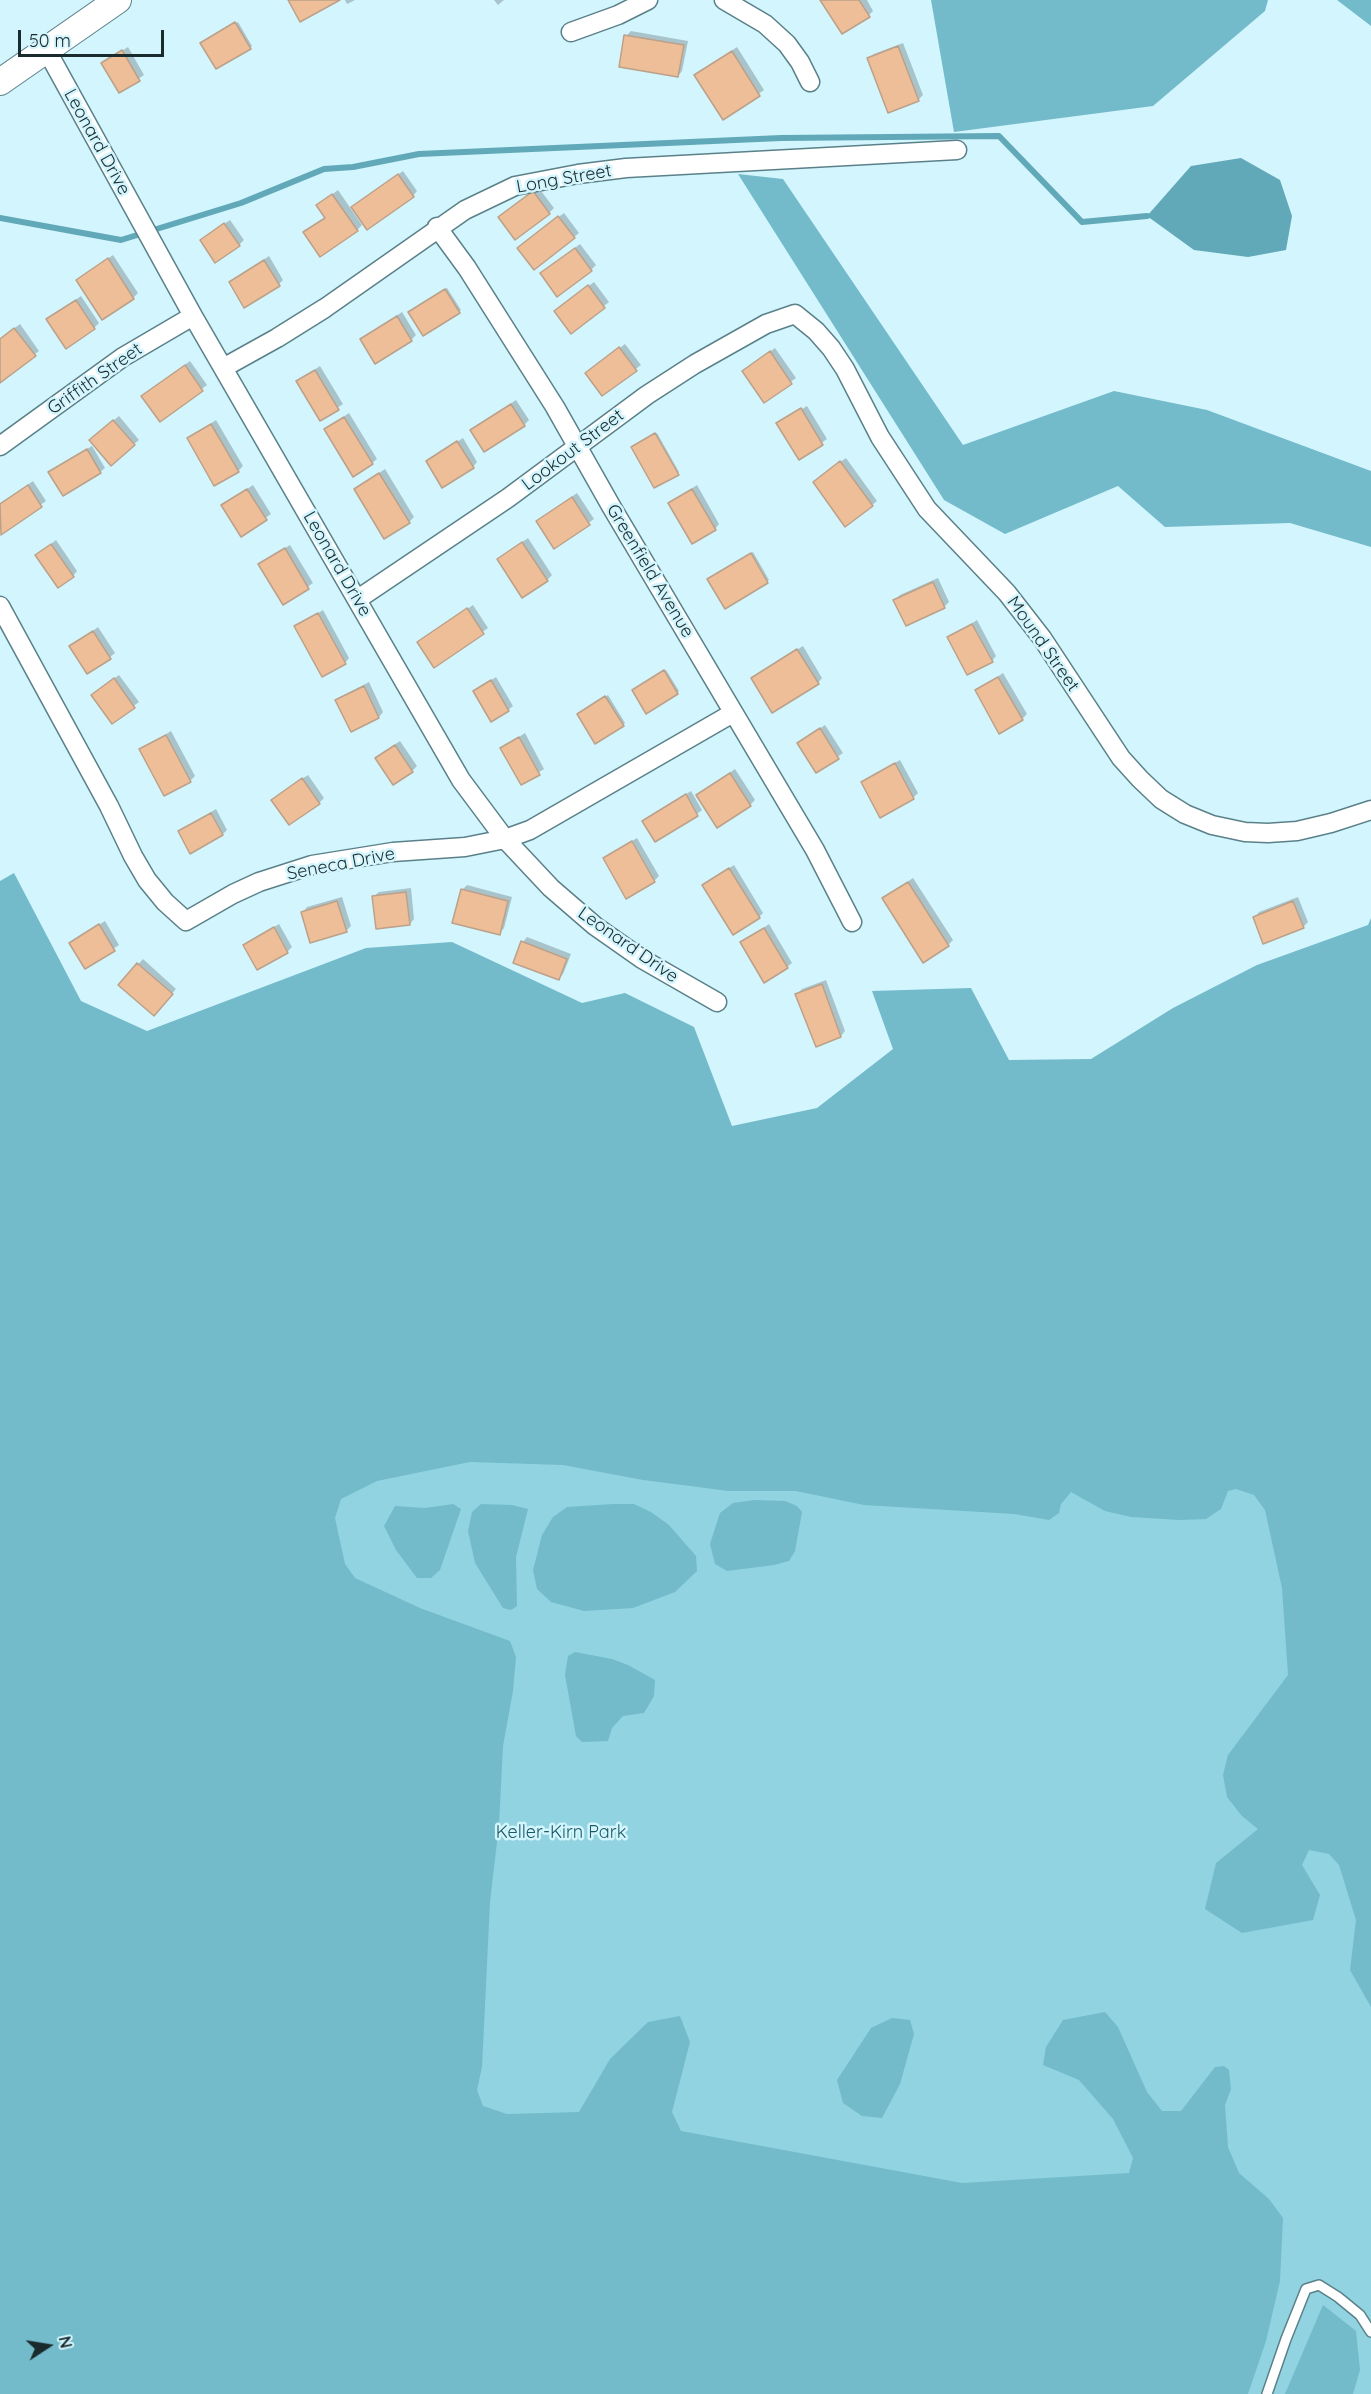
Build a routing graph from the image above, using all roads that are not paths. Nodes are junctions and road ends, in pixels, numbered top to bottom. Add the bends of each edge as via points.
1 (118, 0) edge
2 (648, 0) edge
3 (724, 0) edge
4 (571, 32) dead end
5 (46, 49) junction
6 (0, 82) edge
7 (810, 82) dead end
8 (957, 150) dead end
9 (437, 227) junction
10 (795, 314) joint
11 (192, 316) junction
12 (223, 368) junction
13 (0, 447) edge
14 (577, 447) junction
15 (358, 599) junction
16 (0, 606) edge
17 (733, 713) junction
18 (1371, 810) edge
19 (505, 839) junction
20 (852, 922) dead end
21 (717, 1002) dead end
22 (1371, 2332) edge
23 (1267, 2394) edge

1 - 5 main road
2 - 4 street
3 - 7 street via 765,24 787,44
5 - 6 main road
5 - 11 street, Leonard Drive
8 - 9 street, Long Street via 638,167 578,174 515,186
9 - 12 street, Long Street via 325,308
9 - 14 street, Greenfield Avenue
10 - 14 street, Lookout Street via 766,324 695,364
10 - 18 street, Mound Street via 816,331 840,362 880,437 927,509 1007,593 1042,638 1121,758 1161,799 1212,825 1245,832 1297,831
11 - 12 street, Leonard Drive
11 - 13 street, Griffith Street via 123,357
12 - 15 street, Leonard Drive
14 - 15 street, Lookout Street
14 - 17 street, Greenfield Avenue
15 - 19 street, Leonard Drive via 461,780
16 - 19 street, Seneca Drive via 147,880 186,921 259,882 312,865 393,852 465,848
17 - 19 street, Seneca Drive via 561,814
17 - 20 street, Greenfield Avenue
19 - 21 street, Leonard Drive via 551,888 595,926 642,959
22 - 23 lane via 1360,2315 1319,2284 1306,2289

